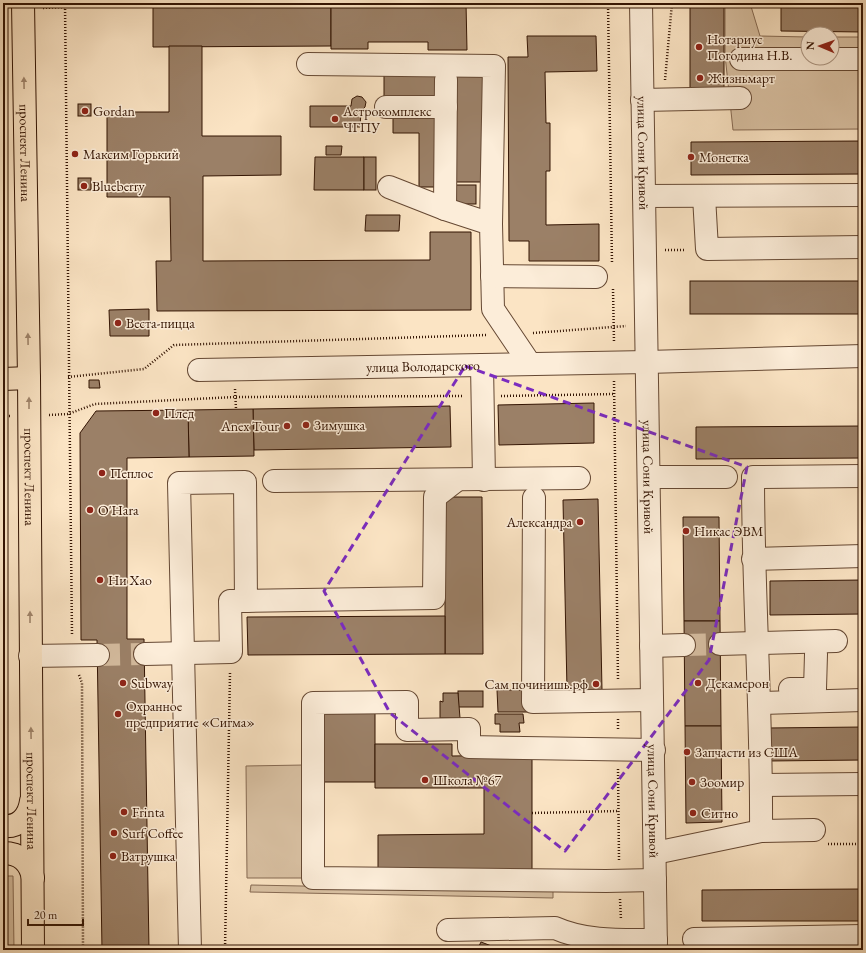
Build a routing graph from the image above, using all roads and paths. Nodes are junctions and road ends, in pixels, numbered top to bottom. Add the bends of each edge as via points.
1 (23, 3) edge
2 (65, 3) edge
3 (608, 3) edge
4 (641, 3) edge
5 (741, 59) dead end
6 (863, 59) edge
7 (308, 64) dead end
8 (446, 80) dead end
9 (740, 98) dead end
10 (642, 100) junction
11 (386, 107) dead end
12 (446, 107) junction
13 (389, 187) dead end
14 (863, 195) edge
15 (644, 196) junction
16 (704, 196) junction
17 (445, 209) junction
18 (491, 224) junction
19 (863, 247) edge
20 (492, 276) junction
21 (607, 279) junction
22 (646, 325) junction
23 (613, 327) junction
24 (510, 334) junction
25 (863, 356) edge
26 (647, 362) junction
27 (614, 363) junction
28 (530, 364) junction
29 (482, 365) junction
30 (199, 370) dead end
31 (68, 377) junction
32 (3, 378) edge
33 (29, 378) junction
34 (615, 394) junction
35 (482, 396) junction
36 (68, 414) junction
37 (863, 476) edge
38 (649, 477) junction
39 (726, 477) dead end
40 (579, 478) dead end
41 (457, 480) junction
42 (484, 480) junction
43 (274, 481) dead end
44 (534, 498) dead end
45 (863, 556) edge
46 (753, 559) junction
47 (246, 601) junction
48 (836, 641) dead end
49 (720, 644) tunnel mouth
50 (757, 644) junction
51 (684, 645) tunnel mouth
52 (651, 646) junction
53 (231, 652) junction
54 (144, 654) tunnel mouth
55 (184, 654) junction
56 (816, 654) dead end
57 (98, 655) tunnel mouth
58 (30, 656) junction
59 (72, 656) junction
60 (759, 697) junction
61 (652, 700) junction
62 (863, 700) edge
63 (618, 701) junction
64 (618, 749) junction
65 (654, 750) junction
66 (863, 784) edge
67 (761, 785) junction
68 (32, 800) junction
69 (619, 811) junction
70 (532, 813) dead end
71 (3, 826) edge
72 (814, 830) dead end
73 (761, 831) junction
74 (3, 853) edge
75 (655, 854) junction
76 (33, 878) junction
77 (619, 880) junction
78 (655, 880) junction
79 (448, 930) dead end
80 (863, 936) edge
81 (694, 938) dead end
82 (622, 940) junction
83 (656, 945) edge
84 (33, 950) edge
85 (83, 950) edge
86 (190, 950) edge
87 (225, 950) edge

33 -> 1 main road, проспект Ленина
2 - 31 path
3 - 21 path
4 - 10 street, улица Сони Кривой
5 - 6 street
7 - 18 street via 494,66
8 - 12 street
9 - 10 street
10 - 15 street, улица Сони Кривой
11 - 12 street
12 - 17 street
13 - 17 street
14 - 16 street
15 - 16 street
15 - 22 street, улица Сони Кривой
16 - 19 street via 707,249
17 - 18 street
18 - 20 street
20 - 21 street
20 - 24 street via 493,309
21 - 23 path
22 - 23 path
22 - 26 street, улица Сони Кривой
23 - 24 path
23 - 27 path
24 - 28 street
24 - 31 path via 174,345 144,369
25 - 26 street, улица Володарского
26 - 27 street, улица Володарского
26 - 38 street, улица Сони Кривой
27 - 28 street, улица Володарского
27 - 34 path
28 - 29 street, улица Володарского
29 - 30 street, улица Володарского
29 - 35 street
31 - 36 path
32 - 33 main road
58 -> 33 main road, проспект Ленина
34 - 35 path
34 - 63 path
35 - 36 path via 228,398 96,404
35 - 42 street
36 - 59 path
37 - 46 street via 753,477
38 - 39 street
38 - 52 street, улица Сони Кривой
40 - 42 street
41 - 42 street
41 - 43 street
41 - 47 street via 435,497 434,598
44 - 63 street via 532,702
45 - 46 street
46 - 50 street
47 - 53 street via 230,601
47 - 55 street via 245,482 179,483
48 - 50 street
49 - 50 street
50 - 60 street
51 - 52 street
52 - 61 street, улица Сони Кривой
53 - 55 street
53 - 87 path
54 - 55 street
55 - 86 street
56 - 60 street via 816,689
57 - 59 street
58 - 59 street
68 -> 58 main road, проспект Ленина
59 - 85 path via 82,683
60 - 62 street
60 - 67 street
61 - 63 street
61 - 65 street, улица Сони Кривой
63 - 64 path
64 - 65 street
64 - 69 path
64 - 77 street via 469,747 469,729 407,730 407,702 313,703 313,878
65 - 75 street, улица Сони Кривой
66 - 67 street
67 - 73 street
68 - 71 main road via 27,815 21,821
68 - 76 main road, проспект Ленина
69 - 70 path
69 - 77 path
72 - 73 street
73 - 75 street
74 - 76 main road via 11,853 23,859
75 - 78 street, улица Сони Кривой
76 - 84 main road, проспект Ленина
77 - 78 street
77 - 82 path
78 - 83 street, улица Сони Кривой
79 - 82 street via 555,928 570,935
80 - 81 street
82 - 83 street

